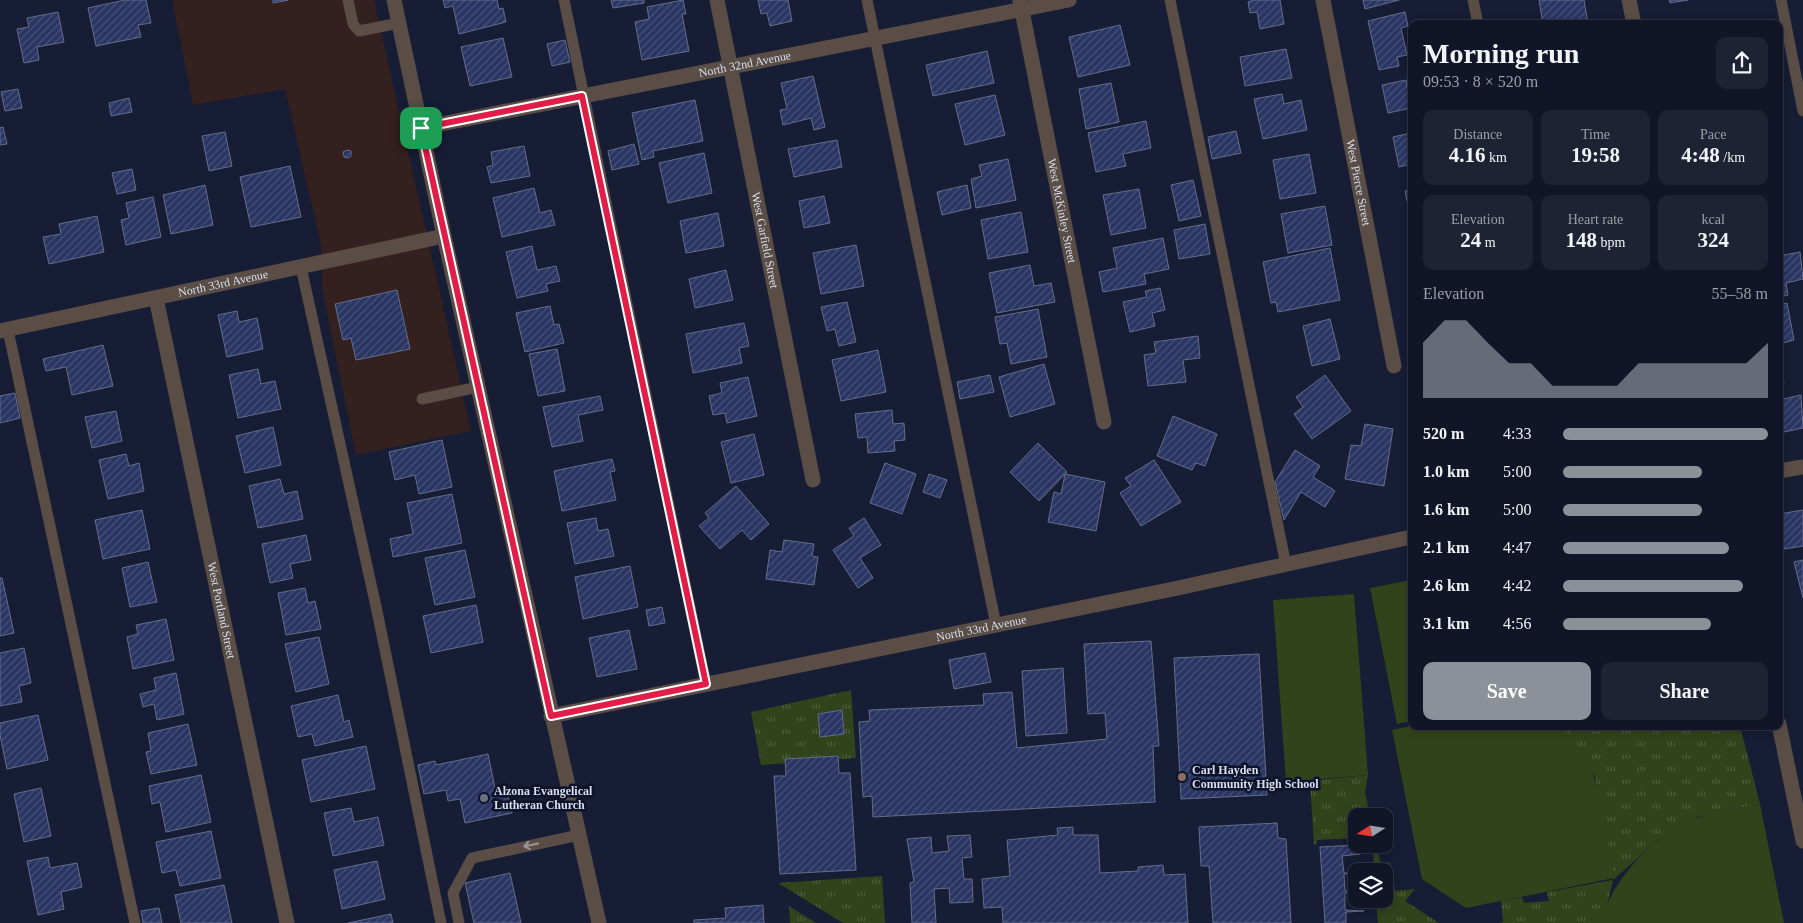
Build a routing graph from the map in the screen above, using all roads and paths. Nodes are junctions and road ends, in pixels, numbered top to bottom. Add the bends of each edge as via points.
1 (348, 0) edge
2 (394, 0) edge
3 (564, 0) edge
4 (717, 0) edge
5 (867, 0) edge
6 (1069, 0) edge
7 (1170, 0) edge
8 (1323, 0) edge
9 (1473, 0) edge
10 (1629, 0) edge
11 (1780, 0) edge
12 (1021, 5) edge
13 (1477, 20) edge
14 (1633, 20) edge
15 (398, 23) junction
16 (875, 38) junction
17 (730, 67) junction
18 (582, 96) junction
19 (1803, 111) edge
20 (421, 128) junction
21 (444, 236) junction
22 (302, 267) junction
23 (156, 298) junction
24 (4, 331) edge
25 (1394, 366) dead end
26 (478, 387) junction
27 (422, 399) dead end
28 (1104, 422) dead end
29 (1803, 467) edge
30 (1783, 470) edge
31 (813, 480) dead end
32 (1408, 538) edge
33 (1286, 565) junction
34 (996, 625) junction
35 (706, 684) junction
36 (551, 716) junction
37 (1780, 730) edge
38 (578, 835) junction
39 (1803, 841) edge
40 (135, 923) edge
41 (287, 923) edge
42 (441, 923) edge
43 (459, 923) edge
44 (599, 923) edge

1 - 15 lane via 353,24 359,31
2 - 15 street
3 - 18 lane
4 - 17 street, West Garfield Street
5 - 16 lane
6 - 12 street, North 32nd Avenue
7 - 33 lane
8 - 25 street, West Pierce Street
9 - 13 lane
10 - 14 street
11 - 19 lane
12 - 16 street, North 32nd Avenue
12 - 28 street, West McKinley Street
15 - 20 street
16 - 17 street, North 32nd Avenue
16 - 34 lane
17 - 18 street, North 32nd Avenue
17 - 31 street, West Garfield Street
18 - 20 street, North 32nd Avenue
18 - 35 lane
20 - 21 street
21 - 22 street, North 33rd Avenue
21 - 26 street
22 - 23 street, North 33rd Avenue
22 - 42 lane
23 - 24 street, North 33rd Avenue
23 - 41 street, West Portland Street
24 - 40 lane
26 - 27 lane
26 - 36 street
29 - 30 street
32 - 33 street, North 33rd Avenue
33 - 34 street, North 33rd Avenue
34 - 35 street, North 33rd Avenue
35 - 36 street, North 33rd Avenue
36 - 38 street
37 - 39 street
38 -> 43 lane via 472,858 453,893
38 - 44 street

